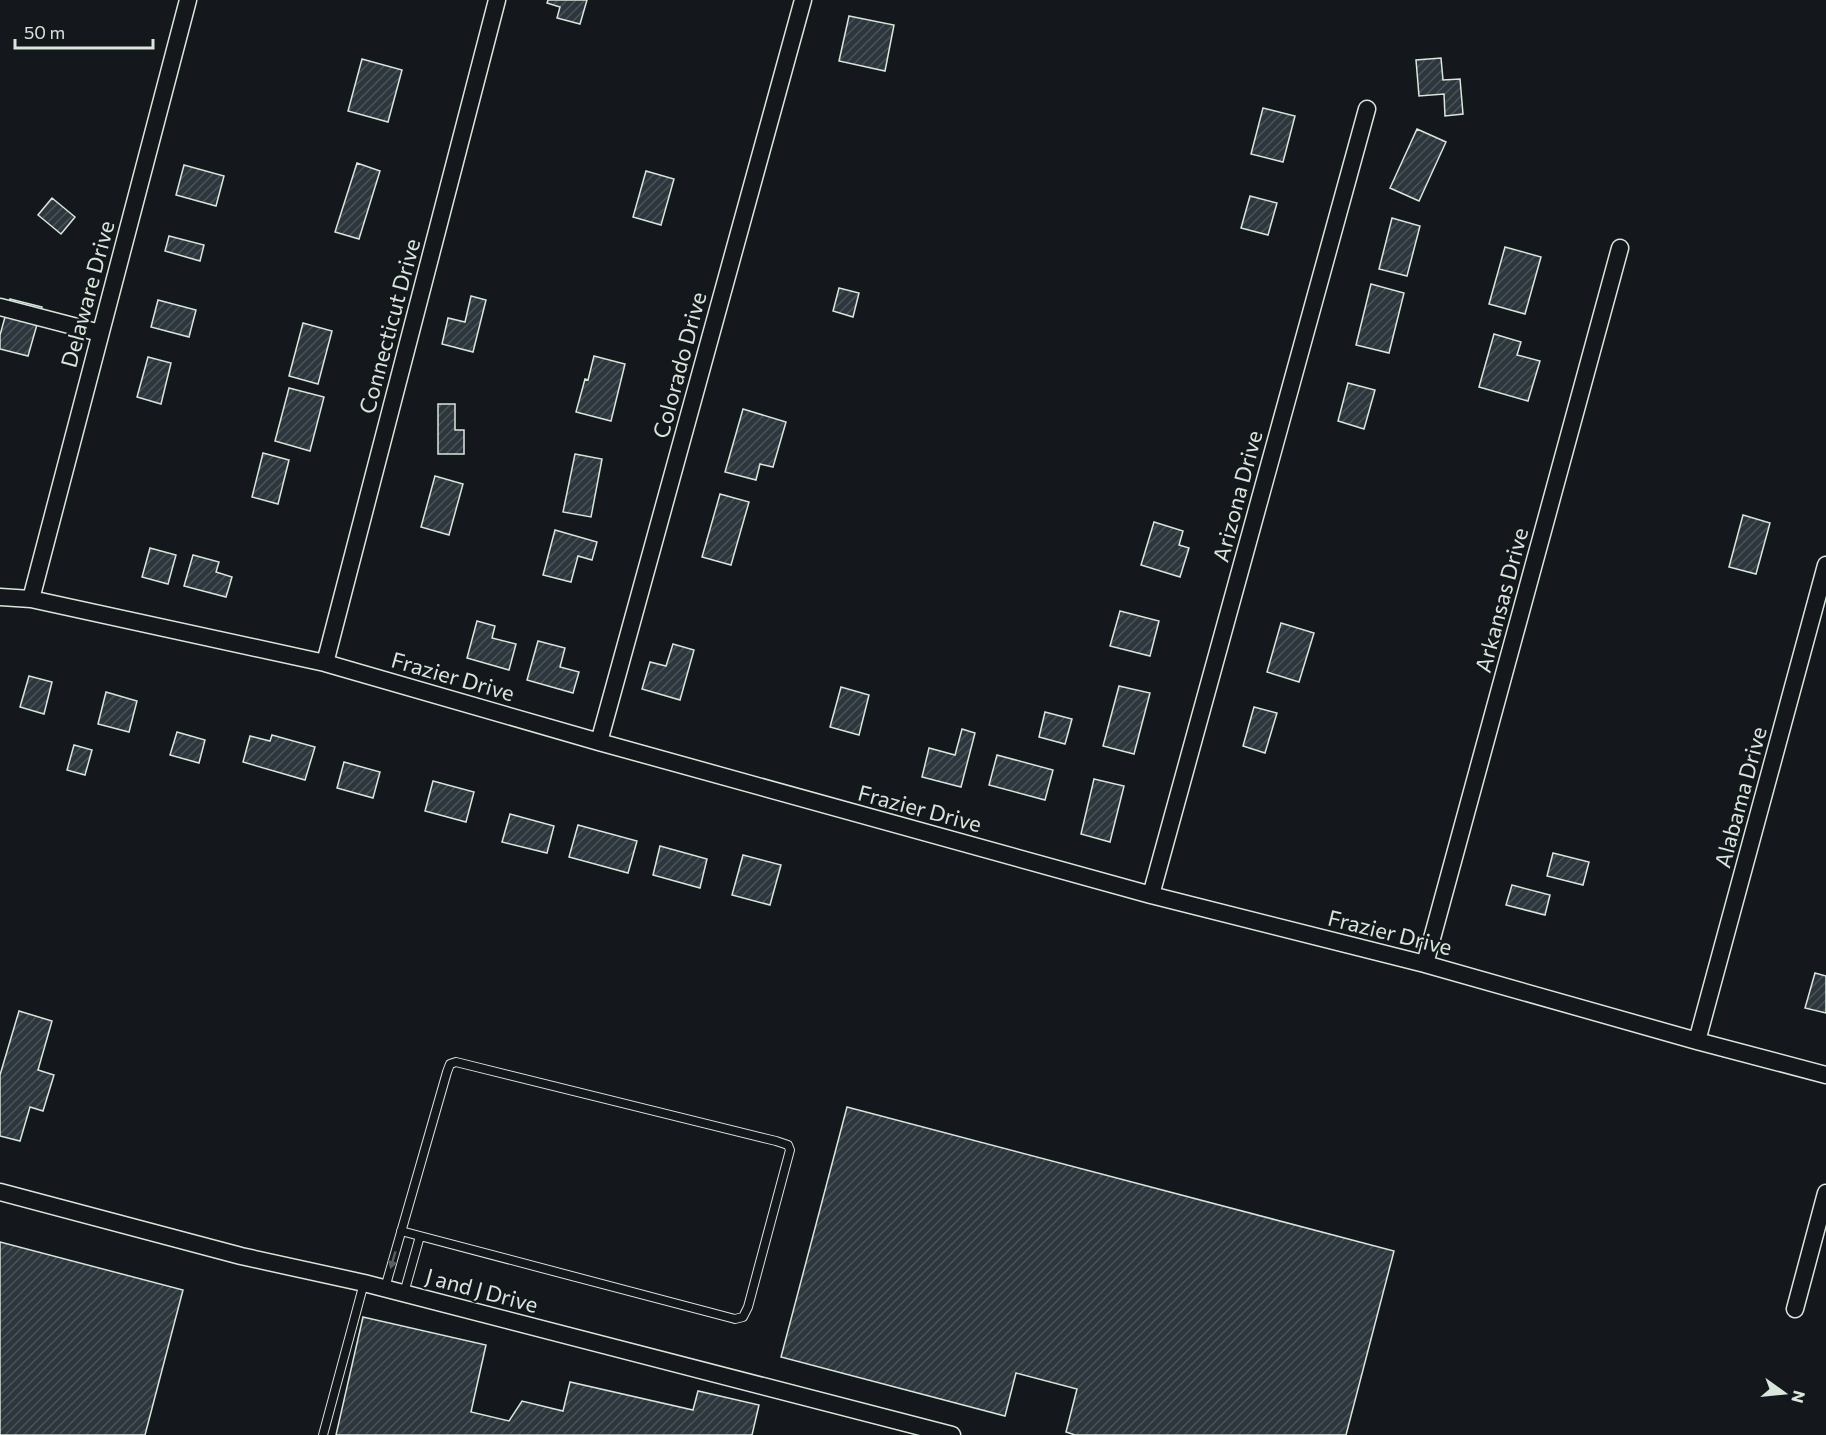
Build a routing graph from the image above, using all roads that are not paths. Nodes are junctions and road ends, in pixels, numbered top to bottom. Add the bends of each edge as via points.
1 (188, 0) edge
2 (497, 0) edge
3 (803, 0) edge
4 (1367, 109) dead end
5 (1620, 248) dead end
6 (0, 307) edge
7 (100, 333) junction
8 (1826, 565) edge
9 (0, 597) edge
10 (31, 599) junction
11 (325, 663) junction
12 (599, 742) junction
13 (1151, 895) junction
14 (1425, 964) junction
15 (1697, 1041) junction
16 (1826, 1075) edge
17 (0, 1192) edge
18 (1826, 1193) edge
19 (401, 1231) junction
20 (420, 1236) junction
21 (364, 1283) junction
22 (385, 1288) junction
23 (404, 1293) junction
24 (1796, 1309) dead end
25 (323, 1435) edge
26 (952, 1435) edge

1 - 7 street, Delaware Drive
2 - 11 street, Connecticut Drive
3 - 12 street, Colorado Drive
4 - 13 street, Arizona Drive
5 - 14 street, Arkansas Drive
6 - 7 street
7 - 10 street, Delaware Drive
8 - 15 street, Alabama Drive
9 - 10 street, Frazier Drive
10 - 11 street, Frazier Drive
11 - 12 street, Frazier Drive
12 - 13 street, Frazier Drive
13 - 14 street, Frazier Drive
14 - 15 street, Frazier Drive
15 - 16 street, Frazier Drive
17 - 21 street, J and J Drive via 241,1256
18 - 24 street
19 - 20 lane
19 - 20 lane via 447,1072 450,1064 456,1062 776,1141 788,1145 790,1150 748,1307 743,1317 735,1319
19 -> 22 lane
20 - 23 lane
21 - 22 street, J and J Drive
21 - 25 lane
22 - 23 street, J and J Drive
23 - 26 street, J and J Drive

